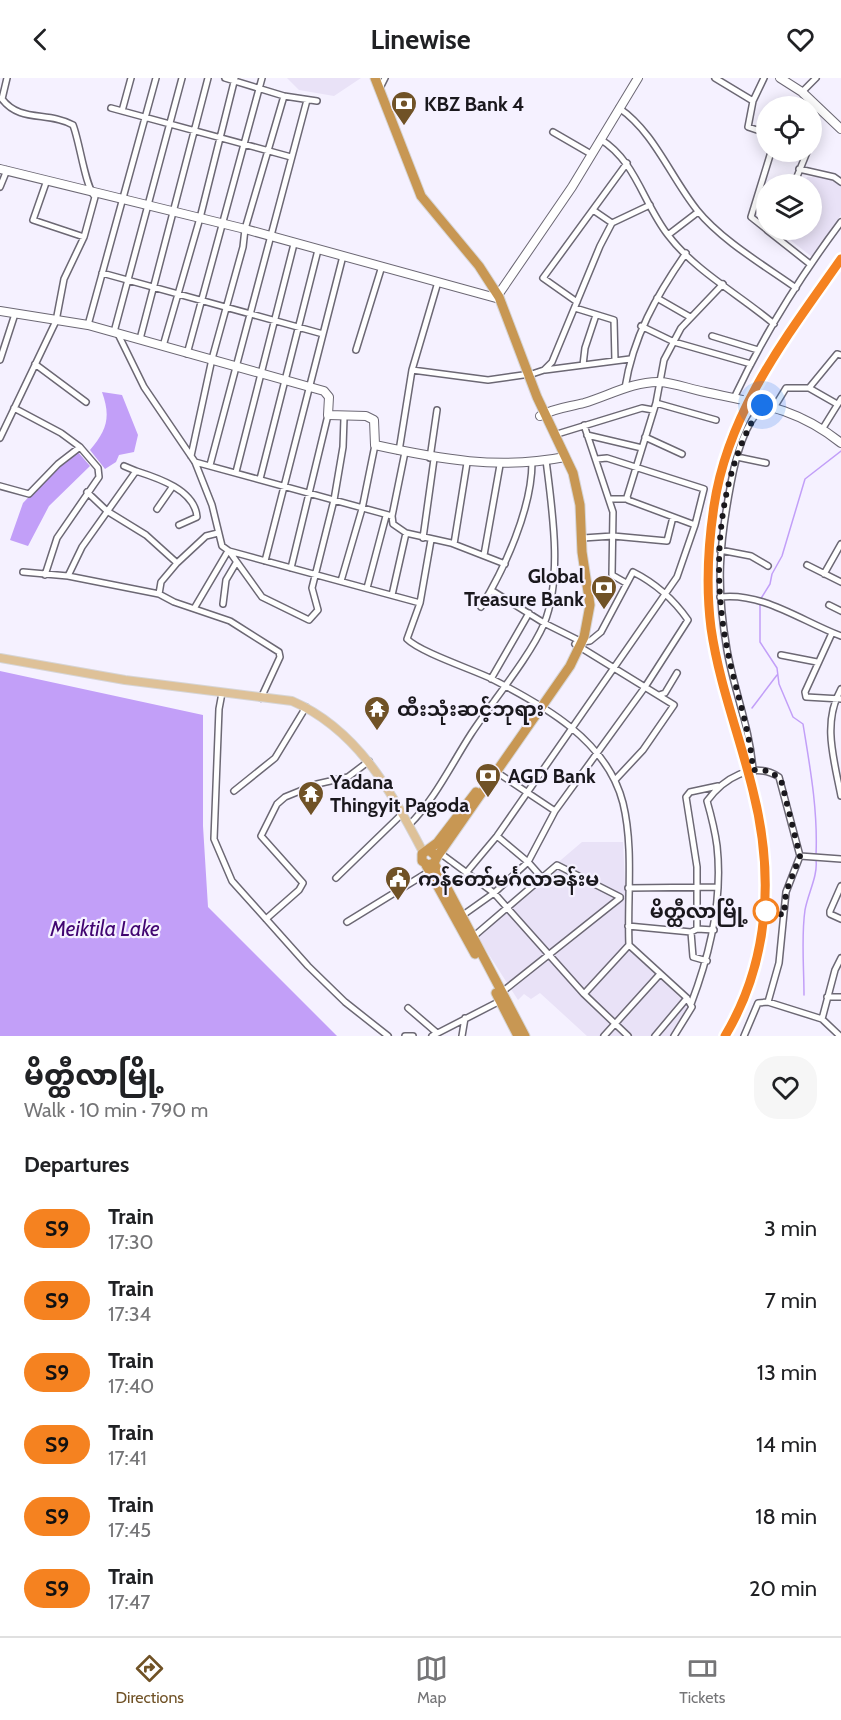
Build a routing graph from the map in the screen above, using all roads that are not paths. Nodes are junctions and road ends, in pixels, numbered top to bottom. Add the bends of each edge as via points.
1 (7, 78) edge
2 (131, 78) edge
3 (156, 78) edge
4 (182, 78) edge
5 (208, 78) edge
6 (225, 78) edge
7 (262, 78) edge
8 (375, 78) edge
9 (385, 78) edge
10 (638, 78) edge
11 (715, 78) edge
12 (764, 78) edge
13 (780, 78) edge
14 (816, 78) edge
15 (234, 80) edge
16 (259, 87) junction
17 (380, 88) junction
18 (802, 93) junction
19 (284, 96) junction
20 (307, 100) junction
21 (317, 101) dead end
22 (753, 101) junction
23 (619, 107) junction
24 (111, 108) dead end
25 (122, 111) junction
26 (144, 117) junction
27 (841, 117) edge
28 (834, 123) junction
29 (170, 124) junction
30 (841, 129) edge
31 (193, 130) junction
32 (756, 130) edge
33 (553, 132) dead end
34 (220, 137) junction
35 (600, 139) junction
36 (245, 144) junction
37 (268, 149) junction
38 (591, 154) junction
39 (291, 157) junction
40 (803, 162) edge
41 (627, 163) junction
42 (4, 169) edge
43 (800, 169) junction
44 (798, 174) edge
45 (47, 180) junction
46 (841, 182) edge
47 (0, 187) edge
48 (88, 189) junction
49 (122, 198) junction
50 (756, 201) edge
51 (148, 204) junction
52 (650, 205) junction
53 (594, 210) junction
54 (175, 211) junction
55 (698, 212) junction
56 (200, 218) junction
57 (756, 221) edge
58 (841, 222) edge
59 (223, 223) junction
60 (612, 223) junction
61 (245, 229) junction
62 (668, 235) junction
63 (84, 237) junction
64 (270, 237) junction
65 (781, 240) edge
66 (294, 244) junction
67 (318, 250) junction
68 (686, 253) junction
69 (343, 256) junction
70 (810, 264) junction
71 (382, 267) junction
72 (102, 273) junction
73 (128, 281) junction
74 (438, 282) junction
75 (723, 284) junction
76 (153, 287) junction
77 (796, 288) junction
78 (177, 294) junction
79 (497, 296) junction
80 (657, 298) junction
81 (201, 301) junction
82 (576, 305) junction
83 (226, 308) junction
84 (0, 311) edge
85 (15, 314) junction
86 (249, 315) junction
87 (596, 315) junction
88 (690, 318) junction
89 (56, 321) junction
90 (274, 322) junction
91 (774, 324) junction
92 (88, 325) junction
93 (641, 326) junction
94 (299, 328) junction
95 (116, 333) junction
96 (323, 334) junction
97 (712, 336) dead end
98 (140, 339) junction
99 (674, 342) junction
100 (163, 346) junction
101 (356, 350) dead end
102 (759, 350) junction
103 (187, 354) junction
104 (841, 355) edge
105 (212, 359) junction
106 (630, 359) junction
107 (0, 360) edge
108 (615, 361) junction
109 (35, 364) junction
110 (751, 364) junction
111 (583, 365) junction
112 (235, 366) junction
113 (412, 370) junction
114 (544, 370) junction
115 (262, 373) junction
116 (526, 375) junction
117 (286, 379) junction
118 (659, 382) junction
119 (310, 386) junction
120 (625, 388) junction
121 (808, 388) junction
122 (734, 398) junction
123 (839, 401) edge
124 (86, 402) dead end
125 (656, 403) junction
126 (765, 404) junction
127 (775, 406) junction
128 (14, 408) junction
129 (437, 410) dead end
130 (653, 410) junction
131 (542, 415) junction
132 (328, 416) junction
133 (344, 418) junction
134 (716, 420) dead end
135 (584, 425) junction
136 (823, 428) junction
137 (554, 435) junction
138 (587, 435) junction
139 (645, 437) junction
140 (0, 438) edge
141 (841, 443) edge
142 (375, 445) junction
143 (80, 447) junction
144 (642, 448) junction
145 (402, 451) junction
146 (682, 454) dead end
147 (191, 456) junction
148 (561, 457) junction
149 (737, 457) junction
150 (432, 458) junction
151 (597, 459) junction
152 (546, 460) junction
153 (195, 462) junction
154 (532, 462) junction
155 (467, 463) junction
156 (766, 463) dead end
157 (210, 465) junction
158 (500, 465) junction
159 (124, 466) dead end
160 (636, 466) junction
161 (136, 471) junction
162 (236, 472) junction
163 (260, 479) junction
164 (173, 486) junction
165 (284, 486) junction
166 (1, 489) edge
167 (87, 492) junction
168 (311, 493) junction
169 (609, 499) junction
170 (627, 499) junction
171 (334, 500) junction
172 (157, 509) dead end
173 (362, 509) junction
174 (107, 512) junction
175 (389, 516) junction
176 (673, 517) junction
177 (179, 525) dead end
178 (695, 525) junction
179 (218, 533) junction
180 (406, 533) junction
181 (614, 536) junction
182 (423, 538) junction
183 (583, 538) junction
184 (431, 540) junction
185 (454, 544) junction
186 (841, 544) edge
187 (720, 550) junction
188 (228, 551) junction
189 (582, 552) junction
190 (484, 555) junction
191 (265, 561) junction
192 (177, 562) junction
193 (236, 563) junction
194 (505, 564) junction
195 (807, 565) dead end
196 (768, 566) dead end
197 (291, 567) junction
198 (23, 572) dead end
199 (45, 574) junction
200 (824, 574) junction
201 (315, 575) junction
202 (68, 576) junction
203 (341, 581) junction
204 (841, 581) edge
205 (626, 583) junction
206 (367, 588) junction
207 (491, 590) junction
208 (159, 594) junction
209 (665, 594) junction
210 (392, 595) junction
211 (720, 597) junction
212 (420, 603) junction
213 (223, 604) dead end
214 (829, 605) dead end
215 (195, 607) junction
216 (481, 607) dead end
217 (841, 611) edge
218 (529, 613) junction
219 (544, 623) junction
220 (832, 633) junction
221 (841, 636) edge
222 (579, 643) junction
223 (781, 656) dead end
224 (0, 658) edge
225 (817, 662) junction
226 (614, 666) junction
227 (677, 673) dead end
228 (490, 679) junction
229 (503, 686) junction
230 (645, 687) junction
231 (841, 689) edge
232 (222, 693) junction
233 (659, 695) junction
234 (261, 698) junction
235 (838, 699) edge
236 (306, 707) junction
237 (539, 707) junction
238 (573, 728) junction
239 (597, 754) junction
240 (369, 761) junction
241 (753, 770) junction
242 (494, 771) junction
243 (615, 780) junction
244 (717, 786) junction
245 (703, 789) junction
246 (234, 791) dead end
247 (526, 792) junction
248 (841, 796) edge
249 (707, 801) junction
250 (555, 811) junction
251 (403, 813) junction
252 (409, 825) junction
253 (497, 836) junction
254 (426, 851) junction
255 (800, 856) junction
256 (841, 859) edge
257 (433, 862) junction
258 (528, 862) junction
259 (466, 873) junction
260 (336, 878) dead end
261 (543, 879) junction
262 (841, 886) edge
263 (717, 887) junction
264 (628, 888) junction
265 (696, 888) junction
266 (494, 893) junction
267 (620, 897) junction
268 (628, 900) junction
269 (508, 908) junction
270 (463, 915) junction
271 (266, 919) junction
272 (841, 919) edge
273 (347, 922) dead end
274 (628, 926) junction
275 (694, 930) junction
276 (714, 930) junction
277 (473, 937) junction
278 (629, 945) junction
279 (549, 954) junction
280 (841, 958) edge
281 (707, 961) junction
282 (660, 974) junction
283 (584, 994) junction
284 (501, 997) junction
285 (827, 997) junction
286 (841, 997) edge
287 (689, 1001) junction
288 (768, 1002) junction
289 (408, 1008) dead end
290 (465, 1018) junction
291 (822, 1019) junction
292 (615, 1024) junction
293 (434, 1034) edge
294 (388, 1036) edge
295 (405, 1036) edge
296 (412, 1036) edge
297 (462, 1036) edge
298 (518, 1036) edge
299 (525, 1036) edge
300 (604, 1036) edge
301 (628, 1036) edge
302 (655, 1036) edge
303 (674, 1036) edge
304 (744, 1036) edge
305 (840, 1036) edge

1 - 48 street via 2,99 10,110 62,119 73,125
2 - 25 street
3 - 26 street
4 - 29 street
5 - 31 street
6 - 15 street
7 - 16 street
8 - 17 highway
9 - 17 street
10 - 23 street
11 - 22 street
12 - 22 street
13 - 18 street
14 - 18 street
15 - 16 street
15 - 34 street
16 - 19 street
16 - 36 street
17 - 79 highway via 421,196 479,266
18 - 28 street
19 - 20 street
19 - 37 street
20 - 21 street
20 - 39 street
22 - 32 street via 748,127
23 - 35 street
23 - 55 street via 636,119 651,138
24 - 25 street
25 - 26 street
26 - 29 street
26 - 49 street
27 - 28 street
28 - 30 street
29 - 31 street
29 - 51 street
31 - 34 street
31 - 54 street
33 - 38 street
34 - 36 street
34 - 56 street
35 - 38 street
35 - 41 street via 615,148
36 - 37 street
36 - 59 street
37 - 39 street
37 - 61 street
38 - 79 street
39 - 64 street
40 - 43 street
41 - 52 street
41 - 53 street
42 - 45 street
42 - 47 street
43 - 44 street
43 - 46 street
45 - 48 street
45 - 63 street via 33,220
48 - 49 street
48 - 63 street via 95,197
49 - 51 street
49 - 72 street
50 - 57 street via 751,217
51 - 54 street
51 - 73 street
52 - 60 street
52 - 62 street
53 - 60 street
53 - 82 street via 543,278
54 - 56 street
54 - 76 street
55 - 62 street
55 - 77 street
56 - 59 street
56 - 78 street
58 - 70 street
59 - 61 street
59 - 81 street
60 - 82 street
61 - 64 street
61 - 83 street
62 - 68 street
63 - 89 street via 64,279
64 - 66 street
64 - 86 street
65 - 70 street
66 - 67 street
66 - 90 street
67 - 69 street
67 - 94 street
68 - 75 street
68 - 80 street
69 - 71 street
69 - 96 street
70 - 77 street
71 - 74 street
71 - 101 street
72 - 73 street
72 - 92 street
73 - 76 street
73 - 95 street
74 - 79 street
74 - 113 street
75 - 88 street
75 - 91 street
76 - 78 street
76 - 98 street
77 - 91 street
78 - 81 street
78 - 100 street
79 - 116 highway
80 - 88 street
80 - 93 street
81 - 83 street
81 - 103 street
82 - 87 street
82 - 114 street via 558,350
83 - 86 street
83 - 105 street
84 - 85 street
85 - 89 street
85 - 107 street
86 - 90 street
86 - 112 street
87 - 108 street via 614,320
87 - 111 street
88 - 99 street
89 - 92 street
89 - 109 street
90 - 94 street
90 - 115 street
91 - 102 street
92 - 95 street
93 - 99 street
93 - 106 street
94 - 96 street
94 - 117 street
95 - 98 street
95 - 147 street via 144,387
96 - 119 street
97 - 102 street
98 - 100 street
99 - 110 street
99 - 118 street via 664,360
100 - 103 street
102 - 110 street
103 - 105 street
104 - 121 street via 837,354
105 - 112 street
105 - 147 street
106 - 108 street
106 - 120 street
108 - 111 street
109 - 124 street
109 - 128 street
110 - 122 street
111 - 114 street
112 - 115 street
112 - 157 street
113 - 116 street via 488,380
113 - 145 street
114 - 116 street
115 - 117 street
115 - 162 street
116 - 131 highway
117 - 119 street
117 - 163 street
118 - 120 street
118 - 122 street
118 - 125 street
119 - 132 street via 329,396
119 - 165 street
120 - 131 street
121 - 123 street
121 - 127 street via 786,388
122 - 126 street
123 - 136 street
125 - 130 street
125 - 134 street
126 - 127 street
126 - 149 street via 743,437
127 - 136 street
128 - 140 street
128 - 143 street
129 - 150 street
130 - 135 street via 642,408
130 - 139 street
131 - 137 highway
131 - 148 highway
132 - 133 street
132 - 168 street
133 - 142 street via 366,416 374,420
133 - 171 street
135 - 137 street
135 - 138 street
136 - 141 street
137 - 148 highway
138 - 144 street
138 - 151 street
139 - 144 street
139 - 146 street
142 - 145 street
142 - 173 street
143 - 166 street via 29,494
143 - 167 street via 100,473
144 - 160 street
145 - 150 street
145 - 175 street
147 - 153 street
148 - 152 street
148 - 183 highway via 577,488
148 - 189 highway via 573,494
149 - 156 street
149 - 187 street
150 - 155 street
150 - 182 street
151 - 160 street
151 - 169 street
152 - 154 street
152 - 219 street via 554,529 550,598
153 - 157 street
153 - 179 street
154 - 158 street
154 - 194 street via 532,482
155 - 158 street
155 - 185 street
157 - 162 street
158 - 190 street
159 - 161 street
160 - 170 street
160 - 178 street via 704,489
161 - 164 street
161 - 174 street
162 - 163 street
163 - 165 street
164 - 172 street
164 - 177 street via 192,502 197,514 194,520
165 - 168 street
165 - 191 street
167 - 174 street
167 - 199 street via 57,538
168 - 171 street
168 - 197 street
169 - 170 street
169 - 181 street
170 - 176 street
171 - 173 street
171 - 201 street
173 - 175 street
173 - 203 street
174 - 192 street via 146,535
174 - 202 street via 82,546
175 - 180 street
175 - 206 street
176 - 178 street
176 - 181 street via 667,541
178 - 209 street via 677,577
179 - 188 street
179 - 192 street via 206,536
180 - 182 street
180 - 210 street
181 - 183 street
181 - 205 street via 612,575
182 - 184 street
183 - 189 highway
184 - 185 street
184 - 212 street
185 - 190 street
186 - 200 street
187 - 196 street via 751,556
187 - 211 street
188 - 191 street
188 - 193 street
188 - 215 street
189 - 222 highway via 585,581
190 - 194 street
191 - 197 street
192 - 208 street via 161,582
193 - 201 street via 262,597 309,620 319,608 312,588
193 - 213 street via 226,580
194 - 207 street
195 - 200 street
197 - 201 street
198 - 199 street
199 - 202 street
200 - 204 street
201 - 203 street
202 - 208 street
203 - 206 street
205 - 209 street via 633,572
205 - 222 street via 601,632 590,641
206 - 210 street
207 - 216 street
207 - 218 street
208 - 215 street via 174,603
209 - 226 street
209 - 230 street via 687,622
210 - 212 street
211 - 220 street via 763,601
211 - 241 street
212 - 228 street via 407,639
214 - 217 street
215 - 234 street via 230,621 279,651 280,657
218 - 219 street
218 - 228 street
219 - 222 street
219 - 229 street
220 - 221 street
220 - 225 street
222 - 226 street
222 - 237 highway
223 - 225 street
224 - 232 main road
225 - 235 street via 805,690 806,697
226 - 230 street
226 - 238 street
227 - 233 street via 665,693
228 - 229 street
229 - 237 street
229 - 252 street via 423,811
230 - 233 street
230 - 239 street
231 - 235 street
232 - 234 main road
232 - 271 street via 214,839 232,881
233 - 243 street via 674,705 643,750
234 - 236 main road via 292,701
235 - 248 street via 830,734
236 - 240 main road via 318,713
236 - 246 street via 275,758
237 - 238 street
237 - 242 highway
238 - 239 street
238 - 247 street
239 - 243 street
239 - 250 street
240 - 251 main road
240 - 271 street via 348,777 317,784 277,804 261,836 303,883
241 - 244 street
241 - 255 street via 770,771 781,780
242 - 247 street
242 - 254 highway via 453,824
242 - 257 highway
243 - 264 street via 627,832
244 - 245 street
244 - 249 street
245 - 249 street
245 - 265 street via 686,797 696,851
247 - 250 street
247 - 253 street
249 - 263 street via 717,846
250 - 258 street
251 - 252 main road
251 - 260 street
252 - 254 main road
253 - 258 street
253 - 259 street
254 - 257 highway
254 - 257 highway via 421,859
255 - 256 street
255 - 288 street via 786,892 779,963
257 - 259 street
257 - 270 highway
257 - 273 street
257 - 284 highway
258 - 261 street
258 - 266 street
259 - 266 street
261 - 267 street via 557,865
261 - 269 street
262 - 272 street via 830,911
263 - 265 street
263 - 276 street
264 - 265 street
264 - 268 street
265 - 275 street
266 - 269 street
266 - 270 street
267 - 268 street
267 - 279 street
268 - 274 street
269 - 277 street
269 - 279 street
270 - 277 highway
271 - 294 street via 345,1002
274 - 275 street
274 - 278 street
275 - 276 street
275 - 281 street via 693,957
276 - 281 street
277 - 284 highway
278 - 282 street
278 - 283 street
279 - 283 street
279 - 284 street
280 - 285 street
281 - 287 street
282 - 287 street
282 - 292 street
283 - 292 street
284 - 290 street
284 - 298 highway
284 - 299 highway
285 - 286 street
285 - 291 street
287 - 302 street
287 - 303 street via 691,1011
288 - 291 street
288 - 304 street via 758,1003
289 - 293 street
290 - 293 street
290 - 297 street
291 - 305 street
292 - 300 street
292 - 301 street
295 - 296 street

